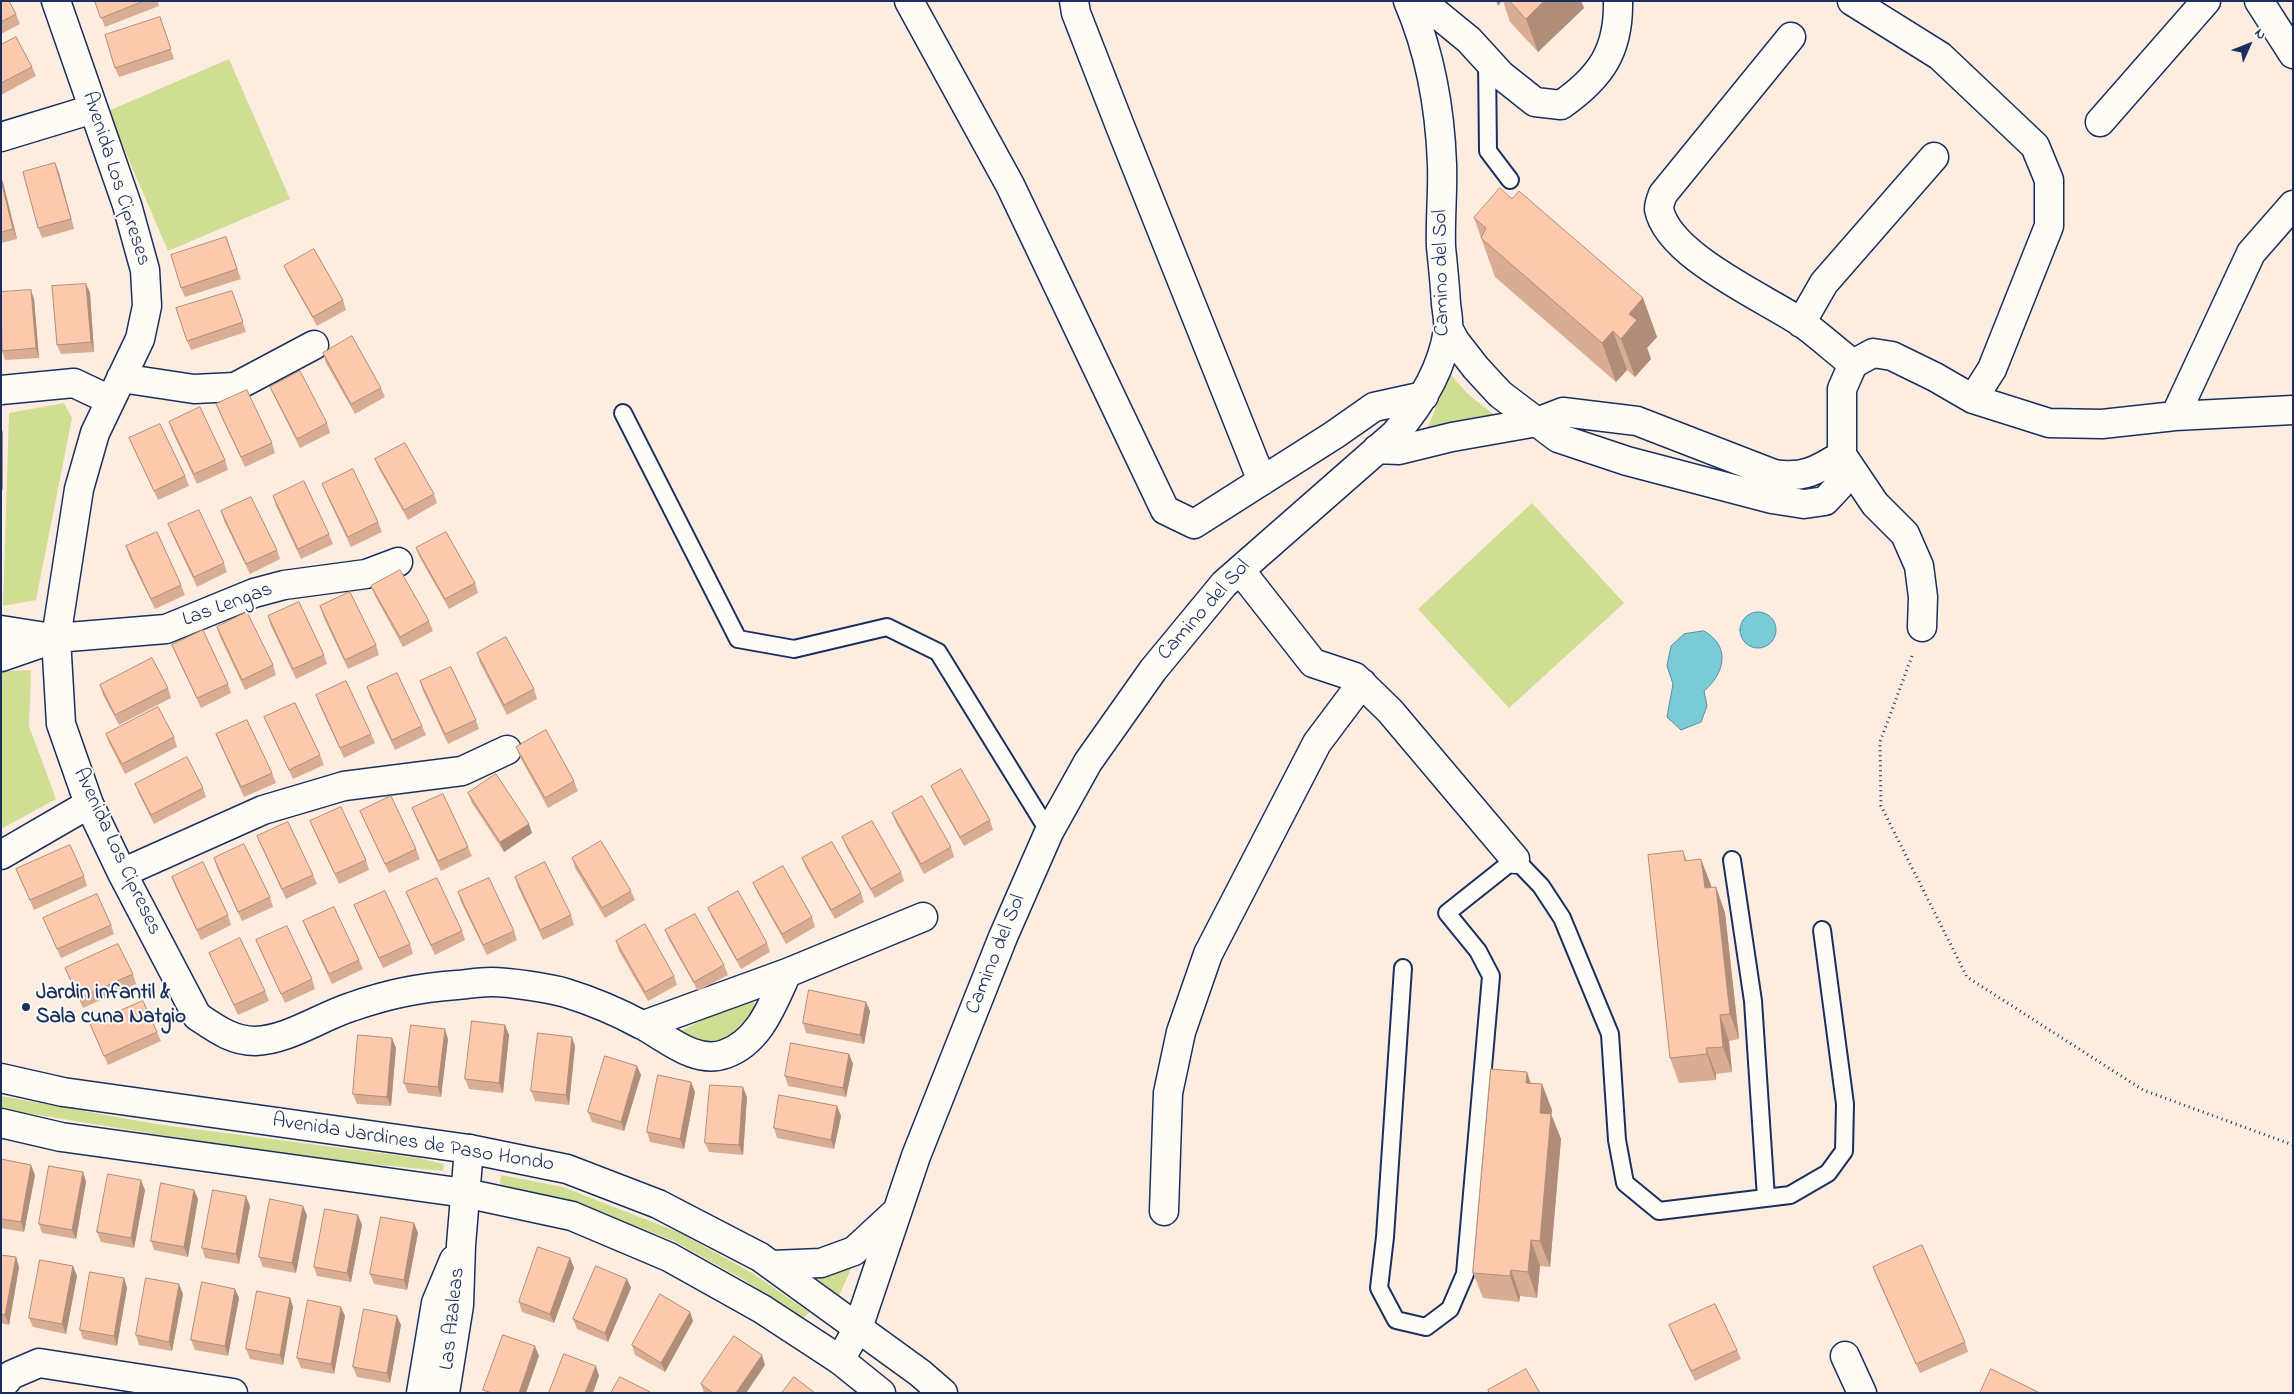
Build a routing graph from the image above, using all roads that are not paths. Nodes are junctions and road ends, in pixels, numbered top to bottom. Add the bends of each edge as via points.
1 (56, 1) edge
2 (909, 1) edge
3 (1074, 1) edge
4 (1618, 1) edge
5 (1852, 1) edge
6 (2206, 1) edge
7 (2259, 1) edge
8 (1409, 3) edge
9 (1790, 37) dead end
10 (2293, 54) edge
11 (1487, 60) junction
12 (93, 109) junction
13 (2100, 122) dead end
14 (1, 136) edge
15 (1934, 157) dead end
16 (1510, 180) dead end
17 (2293, 205) edge
18 (1801, 323) junction
19 (1448, 328) junction
20 (314, 345) dead end
21 (1852, 364) junction
22 (115, 389) junction
23 (1, 390) edge
24 (1424, 396) junction
25 (1973, 399) junction
26 (2293, 410) edge
27 (623, 413) dead end
28 (2175, 416) junction
29 (1537, 422) junction
30 (1377, 449) junction
31 (1842, 455) junction
32 (1262, 481) junction
33 (398, 562) dead end
34 (1240, 570) junction
35 (1922, 627) road end
36 (1, 630) edge
37 (56, 638) junction
38 (1, 657) edge
39 (1362, 684) junction
40 (507, 750) dead end
41 (89, 804) junction
42 (1048, 832) junction
43 (1, 855) edge
44 (1515, 859) junction
45 (1732, 860) dead end
46 (122, 872) junction
47 (923, 917) dead end
48 (1822, 930) dead end
49 (1403, 968) dead end
50 (787, 973) junction
51 (644, 1026) junction
52 (1, 1078) edge
53 (1, 1123) edge
54 (469, 1149) junction
55 (465, 1193) junction
56 (1766, 1198) junction
57 (1164, 1211) dead end
58 (896, 1212) junction
59 (461, 1245) junction
60 (772, 1265) junction
61 (858, 1328) junction
62 (1844, 1356) dead end
63 (840, 1360) junction
64 (5, 1377) edge
65 (226, 1392) edge
66 (421, 1393) edge
67 (445, 1393) edge
68 (881, 1393) edge
69 (943, 1393) edge
70 (1862, 1393) edge

1 - 12 street, Avenida Los Cipreses
2 - 32 street via 1010,185 1165,510 1194,524
3 - 32 street via 1120,126
4 - 11 street via 1612,48 1599,72 1561,105 1535,102
5 - 25 street via 1940,56 2035,146 2049,180 2049,226 1992,370
6 - 13 street
7 - 10 street
8 - 11 street via 1436,13 1470,40
8 - 19 street, Camino del Sol via 1431,75 1439,119 1441,245
9 - 18 street via 1662,194 1659,207 1662,219 1674,238 1714,270
11 - 16 lane via 1488,151
12 - 14 street
12 - 22 street, Avenida Los Cipreses via 127,205 145,270 147,306 140,339
15 - 18 street via 1824,283
17 - 28 street via 2251,253
18 - 21 street
19 - 24 street, Camino del Sol via 1443,352
19 - 29 street via 1476,368 1500,394
20 - 22 street via 235,387
21 - 25 street via 1872,353 1892,356
21 - 31 street via 1842,388
22 - 23 street via 74,383
22 - 37 street, Avenida Los Cipreses via 95,433 79,489
24 - 30 street, Camino del Sol via 1395,434
24 - 32 street via 1374,406
25 - 28 street via 2049,423 2102,424
26 - 28 street
27 - 42 lane via 738,639 794,649 888,627 938,652
29 - 30 street via 1399,450
29 - 31 street via 1563,412 1637,421 1792,478 1818,469
29 - 31 street via 1558,438 1627,461 1791,503 1811,504 1830,497 1839,486
30 - 34 street, Camino del Sol
31 - 35 street via 1875,504 1906,534 1919,566
33 - 37 street, Las Lengas via 366,574 284,585 254,593 166,628
34 - 39 street via 1313,663 1355,677
34 - 42 street, Camino del Sol via 1194,619 1136,692 1088,762
36 - 37 street, Las Lengas
37 - 38 street, Las Lengas
37 - 41 street, Avenida Los Cipreses via 61,724
39 - 44 street via 1390,711
39 - 57 street via 1317,743 1208,954 1181,1032 1168,1093
40 - 46 street via 462,771 344,786 263,810
41 - 43 street
41 - 46 street, Avenida Los Cipreses
42 - 58 street, Camino del Sol via 1003,937
44 - 49 lane via 1447,913 1478,951 1492,976 1465,1274 1450,1309 1426,1327 1396,1320 1379,1288
44 - 56 lane via 1541,886 1562,918 1610,1034 1617,1140 1625,1183 1660,1211
45 - 56 lane via 1753,1001
46 - 51 street, Avenida Los Cipreses via 197,1016 235,1038 277,1037 351,1007 410,989 491,982 564,993
47 - 50 street
48 - 56 lane via 1845,1104 1844,1151 1828,1174 1790,1195
50 - 51 street
50 - 51 street, Avenida Los Cipreses via 766,1018 755,1033 742,1045 723,1055 701,1055 677,1047
52 - 54 street, Avenida Jardines de Paso Hondo via 63,1092
53 - 55 street, Avenida Jardines de Paso Hondo via 61,1137
54 - 55 street, Las Azaleas
54 - 60 street, Avenida Jardines de Paso Hondo via 567,1170 649,1200
55 - 59 street, Las Azaleas
55 - 63 street, Avenida Jardines de Paso Hondo via 572,1216 669,1257 762,1309
58 - 60 street, Camino del Sol via 854,1252 821,1262
58 - 61 street, Camino del Sol
59 - 66 street, Las Azaleas via 436,1303
59 - 67 street, Las Azaleas via 459,1305
60 - 61 street, Avenida Jardines de Paso Hondo
61 - 63 street, Camino del Sol
61 - 69 street, Avenida Jardines de Paso Hondo
62 - 70 street
63 - 68 street, Avenida Jardines de Paso Hondo
64 - 65 street via 39,1363

